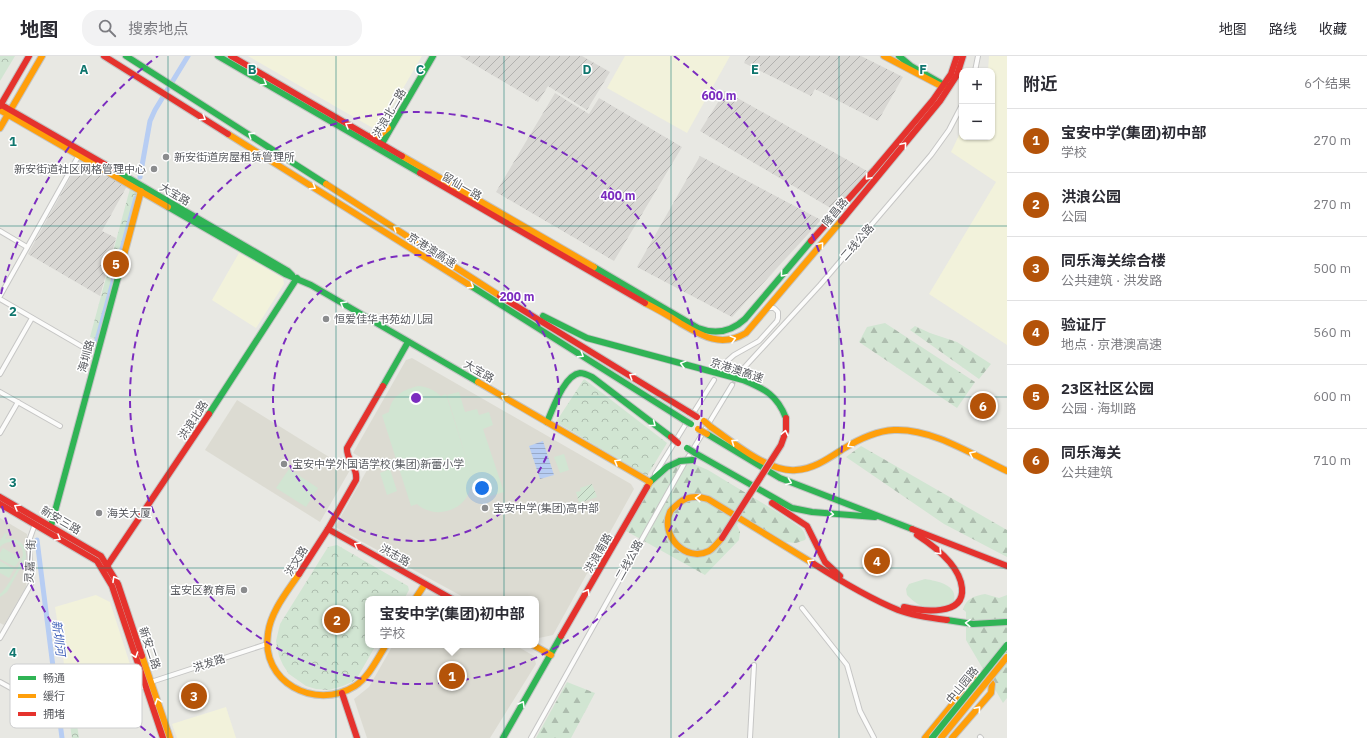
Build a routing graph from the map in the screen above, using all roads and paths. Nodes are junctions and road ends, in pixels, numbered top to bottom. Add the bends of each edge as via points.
1 (29, 56) edge
2 (42, 56) edge
3 (104, 56) edge
4 (126, 56) edge
5 (218, 56) edge
6 (231, 56) edge
7 (429, 56) edge
8 (433, 56) edge
9 (886, 56) edge
10 (899, 56) edge
11 (957, 56) edge
12 (963, 56) edge
13 (978, 56) edge
14 (976, 68) edge
15 (928, 80) junction
16 (945, 87) junction
17 (934, 99) junction
18 (0, 106) edge
19 (959, 111) edge
20 (9, 112) junction
21 (0, 128) edge
22 (388, 128) junction
23 (365, 134) junction
24 (380, 145) junction
25 (80, 153) junction
26 (141, 191) junction
27 (0, 231) edge
28 (27, 247) junction
29 (297, 278) junction
30 (488, 287) junction
31 (0, 296) edge
32 (0, 299) edge
33 (768, 308) junction
34 (32, 318) junction
35 (697, 330) junction
36 (408, 342) junction
37 (81, 346) dead end
38 (725, 363) tunnel mouth
39 (742, 370) tunnel mouth
40 (0, 374) edge
41 (714, 380) dead end
42 (732, 385) tunnel mouth
43 (0, 392) edge
44 (18, 402) junction
45 (547, 422) junction
46 (60, 426) dead end
47 (0, 433) edge
48 (694, 456) junction
49 (1007, 470) edge
50 (650, 482) junction
51 (0, 497) edge
52 (0, 504) edge
53 (885, 518) junction
54 (896, 523) junction
55 (35, 524) junction
56 (51, 526) junction
57 (328, 529) junction
58 (1007, 566) edge
59 (105, 568) junction
60 (833, 570) junction
61 (425, 584) junction
62 (848, 584) junction
63 (417, 596) edge
64 (447, 596) edge
65 (802, 608) dead end
66 (1007, 622) edge
67 (0, 638) edge
68 (267, 644) junction
69 (1007, 645) edge
70 (384, 648) edge
71 (538, 648) edge
72 (551, 655) junction
73 (1007, 657) edge
74 (139, 664) edge
75 (754, 664) dead end
76 (142, 674) edge
77 (0, 682) edge
78 (151, 682) junction
79 (146, 686) junction
80 (142, 687) edge
81 (10, 688) edge
82 (342, 693) junction
83 (163, 738) edge
84 (170, 738) edge
85 (357, 738) edge
86 (503, 738) edge
87 (531, 738) edge
88 (750, 738) edge
89 (874, 738) edge
90 (925, 738) edge
91 (932, 738) edge
92 (941, 738) edge
93 (952, 738) edge

1 - 18 main road
2 - 20 main road
3 -> 53 main road, 京港澳高速, bridge via 780,478
30 -> 4 main road, 京港澳高速
5 -> 24 main road, 留仙一路
23 -> 6 main road, 留仙一路
7 - 22 main road, 洪浪北二路
8 - 24 main road, 洪浪北二路
9 - 15 main road
10 - 16 main road via 910,66
11 - 16 main road, 隆昌路
12 - 16 main road, 隆昌路 via 957,75
13 - 14 street
15 - 16 main road
15 - 17 main road via 933,88
16 - 17 main road, 隆昌路
33 -> 16 main road, 隆昌路 via 927,118
17 -> 35 main road, 隆昌路 via 741,323 720,333
18 - 20 main road, 大宝路
19 - 39 street, 二线公路 via 931,155 820,285
20 - 21 main road
20 - 25 main road, 大宝路
22 - 23 main road via 379,136
22 - 24 main road, 洪浪北二路
23 - 24 main road, 留仙一路
24 - 35 main road, 留仙一路
25 - 26 main road, 大宝路
25 - 28 street
25 - 29 main road, 大宝路
26 - 29 main road, 大宝路 via 285,274
26 - 56 main road, 海圳路
27 - 28 street
28 - 31 street
36 -> 29 main road, 大宝路
29 - 59 main road, 洪浪北路 via 189,445
49 -> 30 main road, 京港澳高速, bridge via 932,435 900,430 870,435 811,466 785,470 762,460 704,421
62 -> 30 main road, 京港澳高速, bridge via 708,499 696,497 676,504 670,512 668,522 670,537 684,551 693,554 715,547 722,538 781,445 786,431 786,418 781,405 772,394 743,380 588,338
32 - 34 street
35 -> 33 main road, 隆昌路 via 713,340 738,338 746,333
33 - 38 street via 774,308 778,312 777,321 759,341 730,357
34 - 37 street
34 - 40 street
45 -> 36 main road, 大宝路
36 - 57 main road, 洪文路 via 347,448 347,456 356,469 357,476
41 - 50 street, 洪浪南路
42 - 87 street, 二线公路 via 676,478
43 - 44 street
44 - 46 street
44 - 47 street
45 -> 48 main road, bridge via 571,377 577,373 585,374 687,448
50 -> 45 main road, 大宝路
48 - 50 main road, bridge via 667,467
48 -> 53 main road via 792,508
48 - 60 main road via 804,523 825,562
72 -> 50 main road, 洪浪南路
56 -> 51 main road, 新安三路
52 - 55 main road, 新安三路
53 - 54 main road
54 - 58 main road
54 -> 60 main road via 931,544 949,563 962,587 960,599 954,605 941,610 926,611 907,608
55 -> 59 main road, 新安三路 via 98,561
55 - 67 street, 灵嘉一街 via 29,546 31,584
56 - 59 main road, 新安三路 via 101,556
61 -> 57 main road, 洪志路
57 - 68 main road, 洪文路 via 276,612 268,631
59 -> 74 main road, 新安二路
78 -> 59 main road, 新安二路 via 118,584
60 - 62 main road
61 - 63 main road
61 - 64 main road, 洪志路
66 -> 62 main road, 京港澳高速 via 965,623 915,615 885,604
65 - 89 street via 847,665 860,711
68 - 78 street, 洪发路
68 - 82 main road, 洪文路 via 270,661 289,685 307,695 317,697
69 - 91 main road, 中山园路, bridge
70 - 82 main road, 洪文路 via 364,679
71 - 72 main road
86 -> 72 main road, 洪浪南路
73 - 92 main road, 中山园路, bridge
75 - 88 street
76 -> 79 main road, 新安二路
77 - 81 street
84 -> 78 main road, 新安二路
79 - 80 street
79 - 83 main road, 新安二路
82 - 85 main road
93 -> 90 main road via 991,693 992,684 988,677 974,678

